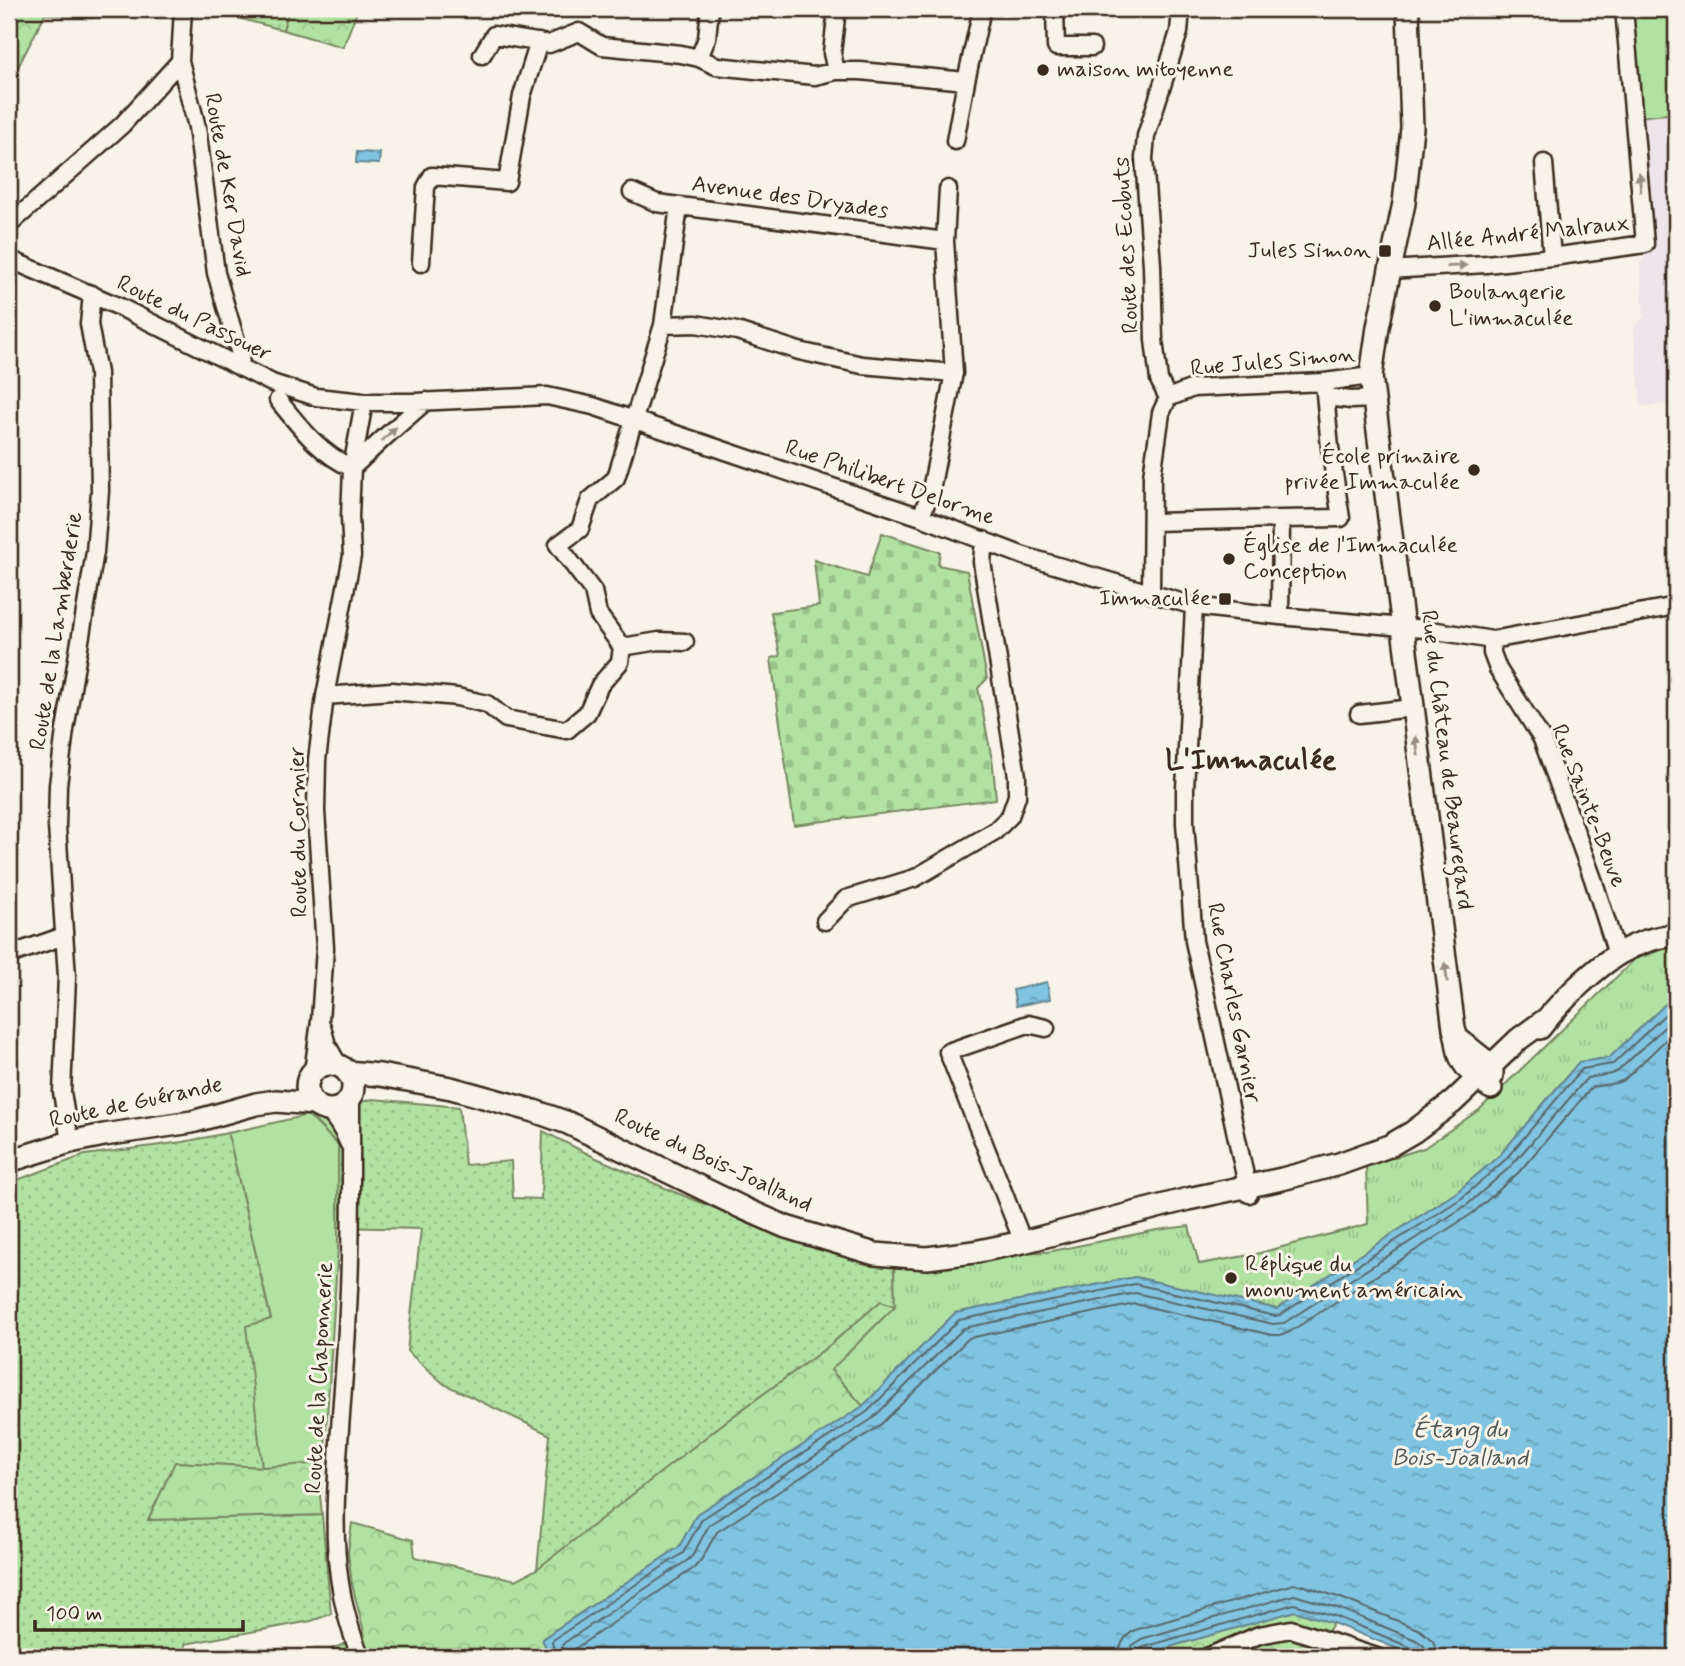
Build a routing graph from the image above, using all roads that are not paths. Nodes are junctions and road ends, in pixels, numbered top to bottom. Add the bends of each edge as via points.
1 (183, 9) edge
2 (710, 9) edge
3 (836, 9) edge
4 (982, 9) edge
5 (1055, 9) edge
6 (1181, 9) edge
7 (1408, 9) edge
8 (1625, 9) edge
9 (539, 42) junction
10 (1092, 47) dead end
11 (482, 55) dead end
12 (699, 58) junction
13 (180, 61) junction
14 (836, 71) junction
15 (965, 81) junction
16 (955, 141) dead end
17 (1545, 163) dead end
18 (948, 189) dead end
19 (632, 192) dead end
20 (679, 206) junction
21 (9, 225) edge
22 (945, 241) junction
23 (1552, 257) junction
24 (9, 259) edge
25 (421, 263) dead end
26 (1389, 270) junction
27 (92, 294) junction
28 (663, 325) junction
29 (241, 368) junction
30 (954, 373) junction
31 (1371, 376) junction
32 (1325, 389) junction
33 (1168, 398) junction
34 (1373, 399) junction
35 (278, 400) dead end
36 (426, 401) junction
37 (364, 402) junction
38 (633, 420) junction
39 (352, 468) junction
40 (921, 517) junction
41 (1281, 519) junction
42 (1153, 522) junction
43 (984, 540) junction
44 (1151, 594) junction
45 (1194, 606) junction
46 (1676, 606) edge
47 (1280, 616) junction
48 (1402, 626) junction
49 (1492, 640) junction
50 (685, 642) dead end
51 (622, 647) junction
52 (325, 696) junction
53 (1412, 708) junction
54 (1359, 714) dead end
55 (825, 921) dead end
56 (1676, 935) edge
57 (64, 936) junction
58 (1620, 952) junction
59 (9, 954) edge
60 (320, 1021) junction
61 (1046, 1028) dead end
62 (1459, 1048) junction
63 (343, 1069) junction
64 (311, 1076) junction
65 (405, 1079) junction
66 (1486, 1079) junction
67 (351, 1095) junction
68 (276, 1101) junction
69 (320, 1107) junction
70 (1456, 1109) junction
71 (70, 1142) junction
72 (351, 1149) junction
73 (9, 1161) edge
74 (1249, 1191) junction
75 (1086, 1226) junction
76 (1023, 1242) junction
77 (361, 1657) edge
78 (1207, 1657) edge
79 (1377, 1657) edge

1 - 13 street, Route de Ker David
2 - 12 street
3 - 14 street via 832,53
4 - 15 street
5 - 10 street via 1056,47
6 - 33 street, Route des Ecobuts via 1179,32 1146,136 1144,158 1154,340 1159,380
7 - 26 street, Rue du Château de Beauregard via 1412,128 1404,202
23 -> 8 street, Allée André Malraux via 1645,244
9 - 11 street via 494,35
9 - 12 street via 549,44 579,32 602,46
9 - 25 street via 522,96 507,182 432,176 426,187
12 - 14 street via 716,66 815,76
13 - 21 street via 122,125
13 - 29 street, Route de Ker David via 197,127 216,273
14 - 15 street
15 - 16 street
17 - 23 street
18 - 22 street
19 - 20 street, Avenue des Dryades
20 - 22 street, Avenue des Dryades
20 - 28 street
22 - 30 street
26 -> 23 street, Allée André Malraux
24 - 27 street, Route du Passouer
26 - 31 street, Rue du Château de Beauregard
27 - 29 street, Route du Passouer
27 - 57 street, Route de la Lamberderie via 89,324 98,373 100,491 96,552 58,785
28 - 30 street via 695,324 737,331 862,365
28 - 38 street
29 - 37 street, Route du Passouer via 316,397
30 - 40 street via 931,490
31 - 32 street, Rue Jules Simon
31 - 34 street, Rue du Château de Beauregard
32 - 33 street, Rue Jules Simon via 1193,388
32 - 34 street via 1351,400
32 - 41 street via 1341,518
33 - 42 street, Rue Jules Simon via 1161,413 1152,476
34 - 48 street, Rue du Château de Beauregard
35 - 39 street via 328,456
36 - 37 street, Rue Philibert Delorme
36 - 38 street, Rue Philibert Delorme via 547,396
39 -> 36 street
37 - 39 street, Route du Cormier
38 - 40 street, Rue Philibert Delorme
38 - 51 street via 616,478 590,500 580,529 558,545 593,591 598,614
39 - 52 street, Route du Cormier via 352,556
40 - 43 street, Rue Philibert Delorme
41 - 42 street
41 - 47 street
42 - 44 street, Rue Jules Simon
43 - 44 street, Rue Philibert Delorme
43 - 55 street via 982,562 1017,776 1010,817 995,831 915,878 846,899
44 - 45 street, Rue Philibert Delorme
45 - 47 street, Rue Philibert Delorme
45 - 74 street, Rue Charles Garnier via 1185,823 1194,941
46 - 49 street, Rue Philibert Delorme
47 - 48 street, Rue Philibert Delorme
48 - 49 street, Rue Philibert Delorme
48 - 53 street, Rue du Château de Beauregard
49 - 58 street, Rue Sainte-Beuve via 1498,669 1542,739
50 - 51 street
51 - 52 street via 620,662 600,685 587,713 567,730 506,719 486,704 457,697 392,691
52 - 60 street, Route du Cormier via 316,811 325,948
53 - 54 street
62 -> 53 street, Rue du Château de Beauregard
56 - 58 street, Route du Bois-Joalland via 1643,941
57 - 59 street
57 - 71 street, Route de la Lamberderie via 67,977 62,1092
58 - 66 street, Route du Bois-Joalland via 1519,1039
60 - 63 street via 327,1045
60 - 64 street, Route du Cormier
61 - 76 street via 1028,1024 948,1052
62 - 66 street
62 - 70 street
63 - 64 street via 325,1065
63 - 65 street, Route du Bois-Joalland
63 - 67 street via 353,1085
64 - 68 street, Route de Guérande
64 - 69 street via 307,1091
65 - 67 street, Route du Bois-Joalland via 369,1085
65 - 76 street, Route du Bois-Joalland via 469,1092 568,1123 775,1223 875,1254 927,1258
66 - 70 street, Route du Bois-Joalland
67 - 69 street via 340,1108
67 - 72 street, Route de la Chaponnerie
68 - 69 street, Route de Guérande
68 - 71 street, Route de Guérande via 192,1122
69 - 72 street via 334,1116
70 - 74 street, Route du Bois-Joalland via 1389,1146
71 - 73 street, Route de Guérande
72 - 77 street, Route de la Chaponnerie via 336,1560 344,1606
74 - 75 street, Route du Bois-Joalland via 1188,1199
74 - 75 street, Route du Bois-Joalland via 1161,1215
75 - 76 street, Route du Bois-Joalland
78 - 79 street via 1259,1635 1291,1629

